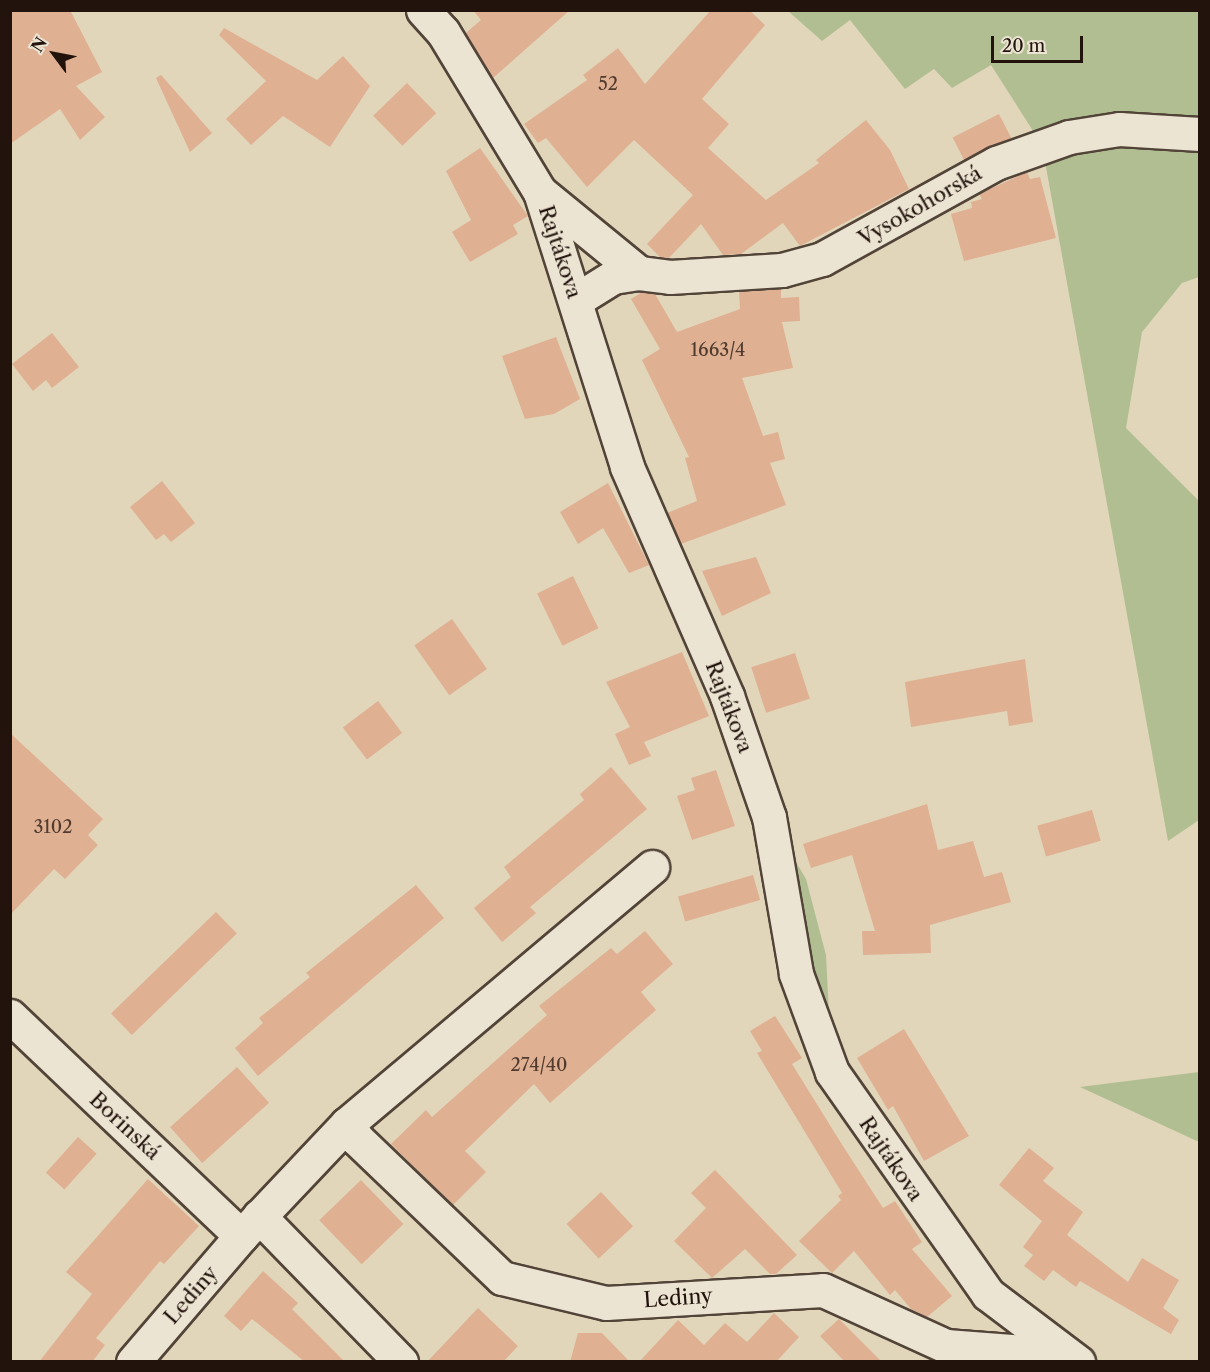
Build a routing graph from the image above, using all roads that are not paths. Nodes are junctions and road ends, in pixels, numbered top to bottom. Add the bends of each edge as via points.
1 (423, 10) edge
2 (1200, 134) edge
3 (540, 192) junction
4 (639, 273) junction
5 (576, 300) junction
6 (652, 867) dead end
7 (10, 1016) edge
8 (347, 1124) junction
9 (250, 1226) junction
10 (1068, 1359) edge
11 (133, 1362) edge
12 (401, 1362) edge

1 - 3 street, Rajtákova via 443,32
2 - 4 street, Vysokohorská via 1119,129 1042,145 963,181 860,242 822,260 782,270 670,277
3 - 4 street
3 - 5 street, Rajtákova
4 - 5 street, Vysokohorská via 613,277
5 - 10 street, Rajtákova via 627,467 727,696 769,818 796,974 832,1072 988,1294
6 - 8 street, Lediny
7 - 9 street, Borinská
8 - 9 street, Lediny
8 - 10 street, Lediny via 357,1139 502,1278 606,1303 823,1290 946,1346
9 - 11 street, Lediny
9 - 12 street, Borinská

